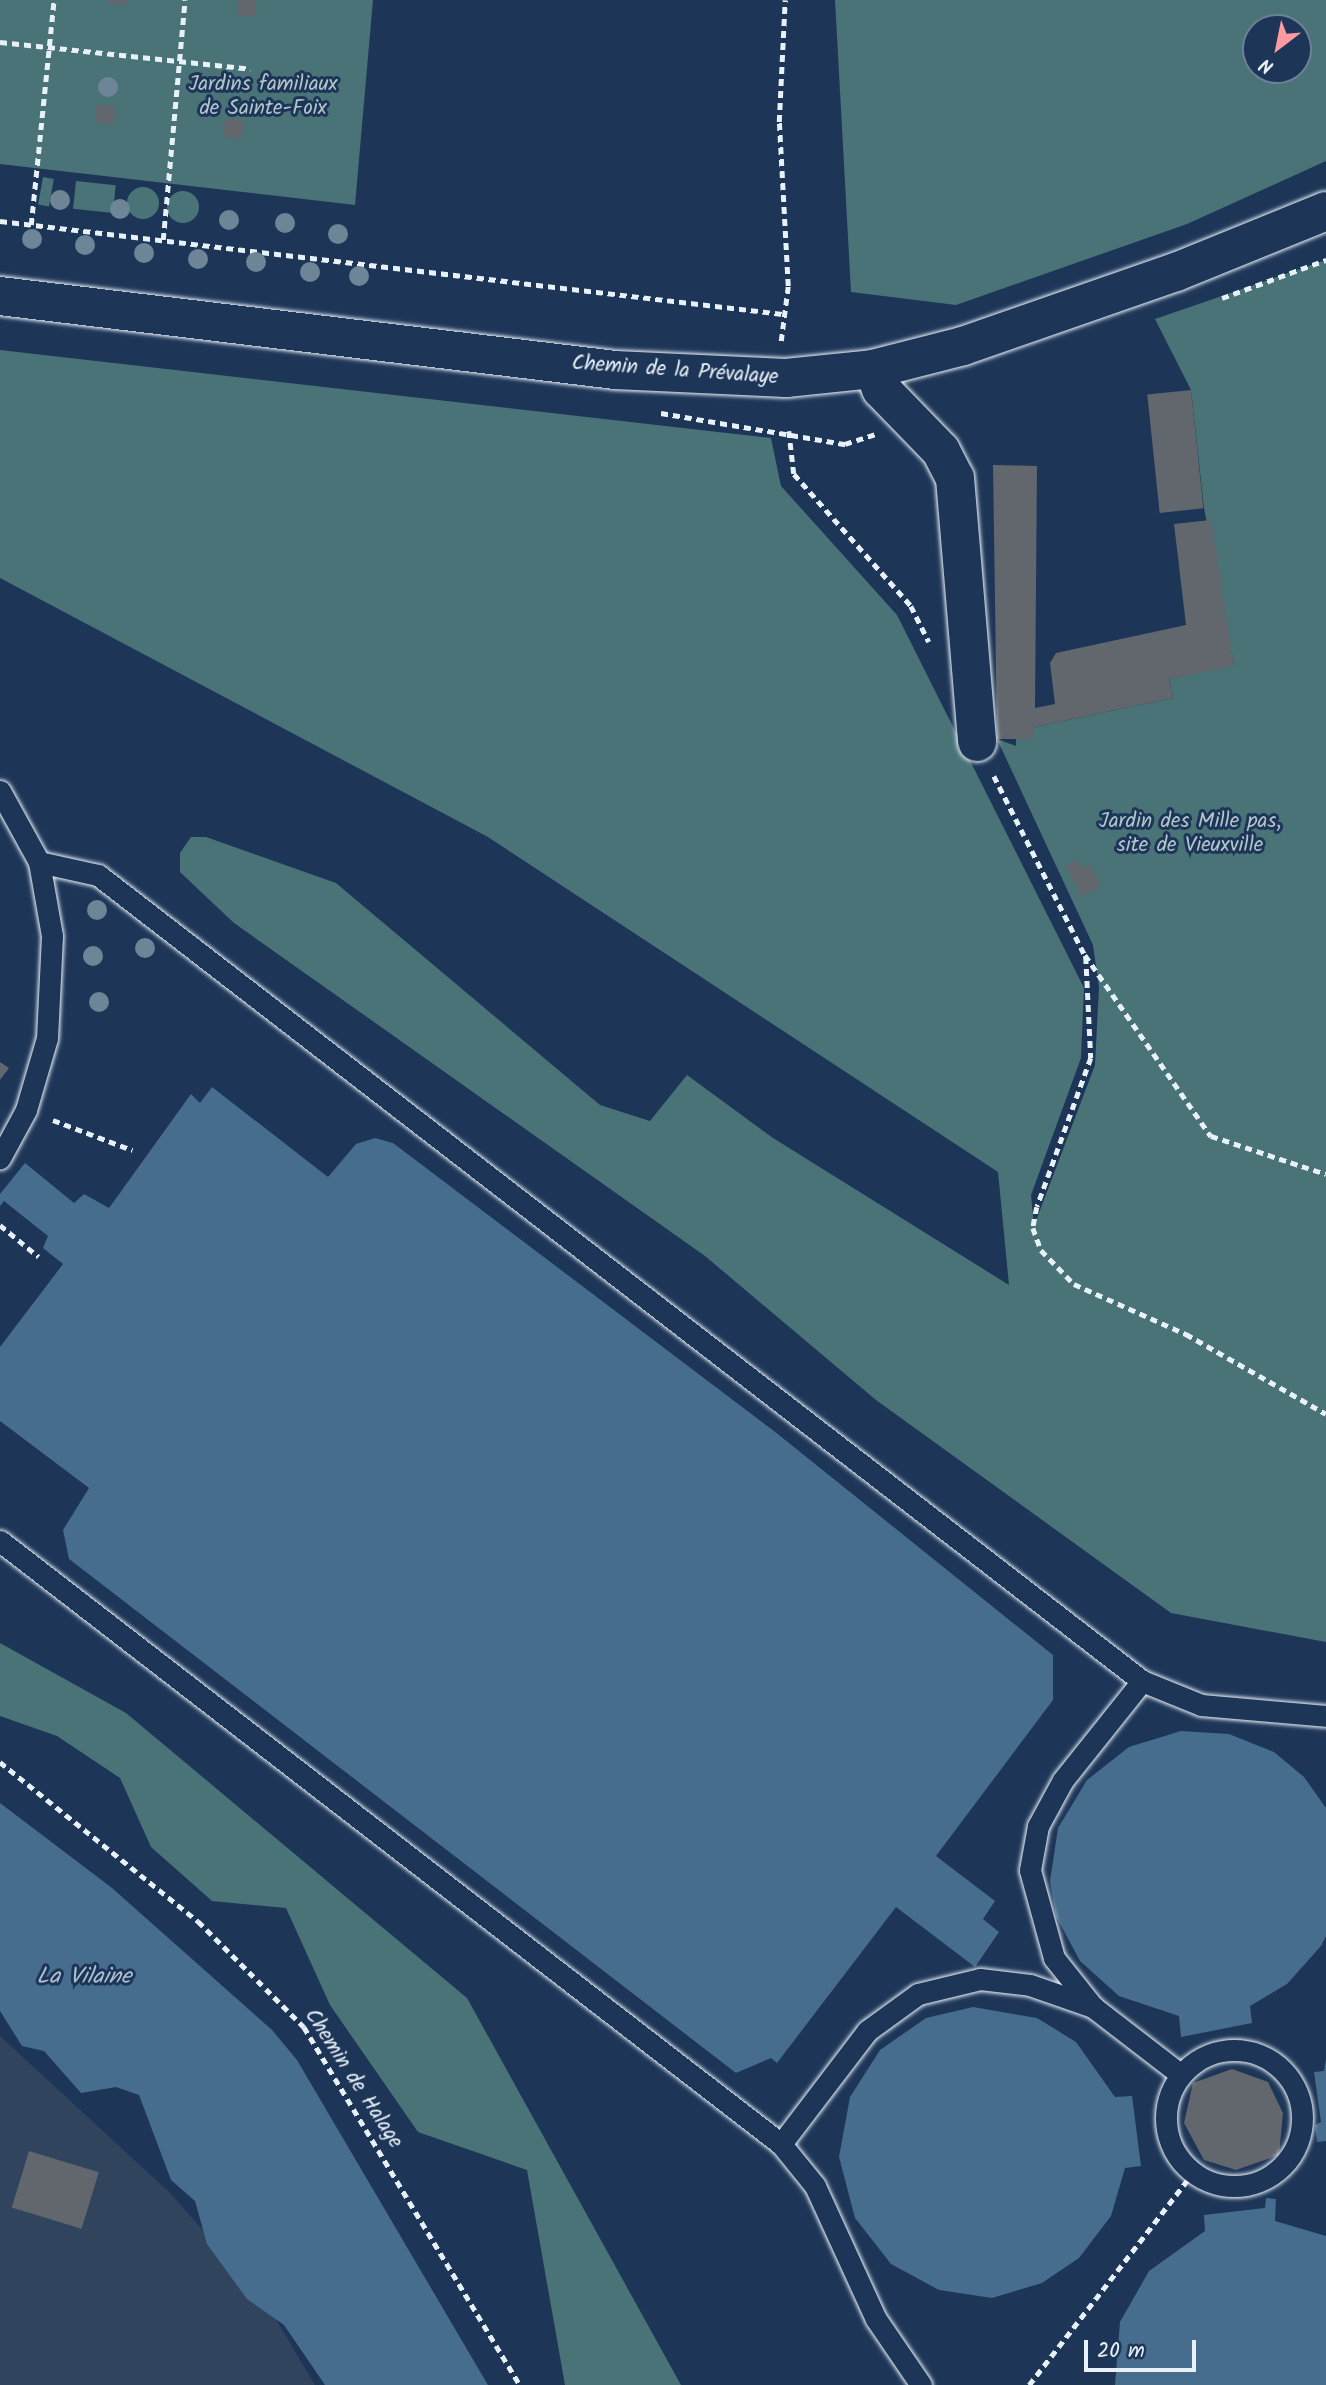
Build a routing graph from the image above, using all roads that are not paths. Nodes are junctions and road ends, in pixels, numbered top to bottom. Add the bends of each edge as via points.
1 (1326, 211) edge
2 (0, 296) edge
3 (873, 369) junction
4 (977, 742) road end
5 (0, 791) edge
6 (39, 862) junction
7 (0, 1158) edge
8 (0, 1541) edge
9 (1142, 1681) junction
10 (1326, 1716) edge
11 (1093, 2007) junction
12 (1180, 2074) junction
13 (781, 2144) junction
14 (921, 2385) edge

1 - 3 street, Chemin de la Prévalaye via 1050,317
2 - 3 street, Chemin de la Prévalaye via 615,370 786,378
3 - 4 street via 881,389 941,451 955,478
5 - 6 lane
6 - 7 lane via 52,936 47,1038 26,1110
6 - 9 lane via 98,875
8 - 13 lane
9 - 10 lane via 1200,1705
9 - 11 lane via 1063,1780 1038,1826 1030,1870 1054,1958
11 - 12 lane
11 - 13 lane via 1030,1985 980,1979 918,1994 867,2031
12 - 12 lane via 1168,2099 1166,2126 1175,2152 1193,2173 1220,2185 1248,2185 1275,2173 1294,2151 1302,2124 1299,2095 1283,2070 1259,2054 1212,2054
13 - 14 lane via 815,2186 876,2319

